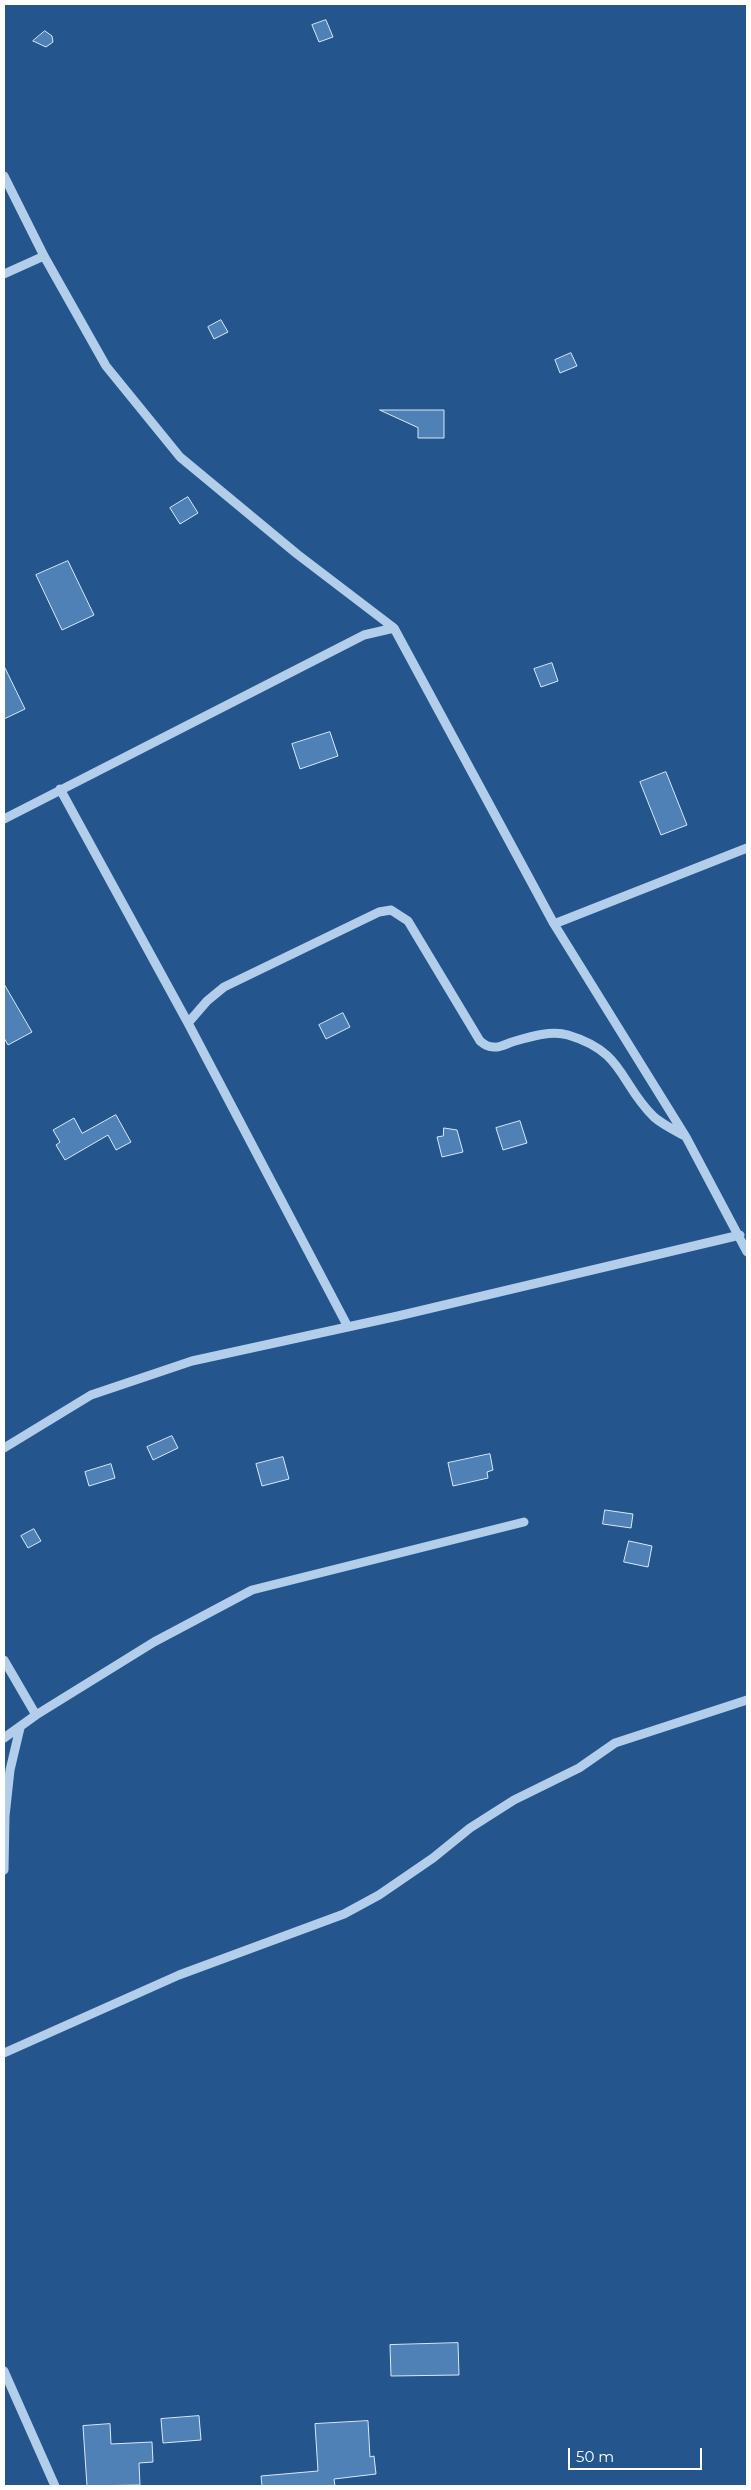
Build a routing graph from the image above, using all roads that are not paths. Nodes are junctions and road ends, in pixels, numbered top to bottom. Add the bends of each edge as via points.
1 (4, 176) edge
2 (44, 256) junction
3 (4, 274) edge
4 (394, 628) junction
5 (60, 789) junction
6 (4, 819) edge
7 (747, 848) edge
8 (554, 924) junction
9 (188, 1023) junction
10 (686, 1137) junction
11 (740, 1235) junction
12 (747, 1252) edge
13 (348, 1327) junction
14 (4, 1448) edge
15 (524, 1522) dead end
16 (4, 1660) edge
17 (747, 1700) edge
18 (36, 1715) junction
19 (20, 1728) junction
20 (4, 1738) edge
21 (4, 1870) edge
22 (4, 2053) edge
23 (4, 2371) edge
24 (56, 2486) edge

1 - 2 street
2 - 3 street
2 - 4 street via 106,366 180,457 297,554
4 - 5 street via 364,635
4 - 8 street
5 - 6 street
5 - 9 street
7 - 8 street
8 - 10 street
9 - 10 street via 207,1001 224,988 379,912 392,910 408,921 486,1046 495,1048 530,1036 555,1034 568,1035 600,1049 615,1061 644,1106 656,1118
9 - 13 street
10 - 11 street
11 - 12 street
11 - 13 street
13 - 14 street via 192,1361 91,1395
15 - 18 street via 252,1590 154,1642
16 - 18 street
17 - 22 street via 615,1743 579,1768 514,1800 470,1828 380,1895 344,1914 180,1975
18 - 19 street
19 - 20 street
19 - 21 street via 10,1770
23 - 24 street

